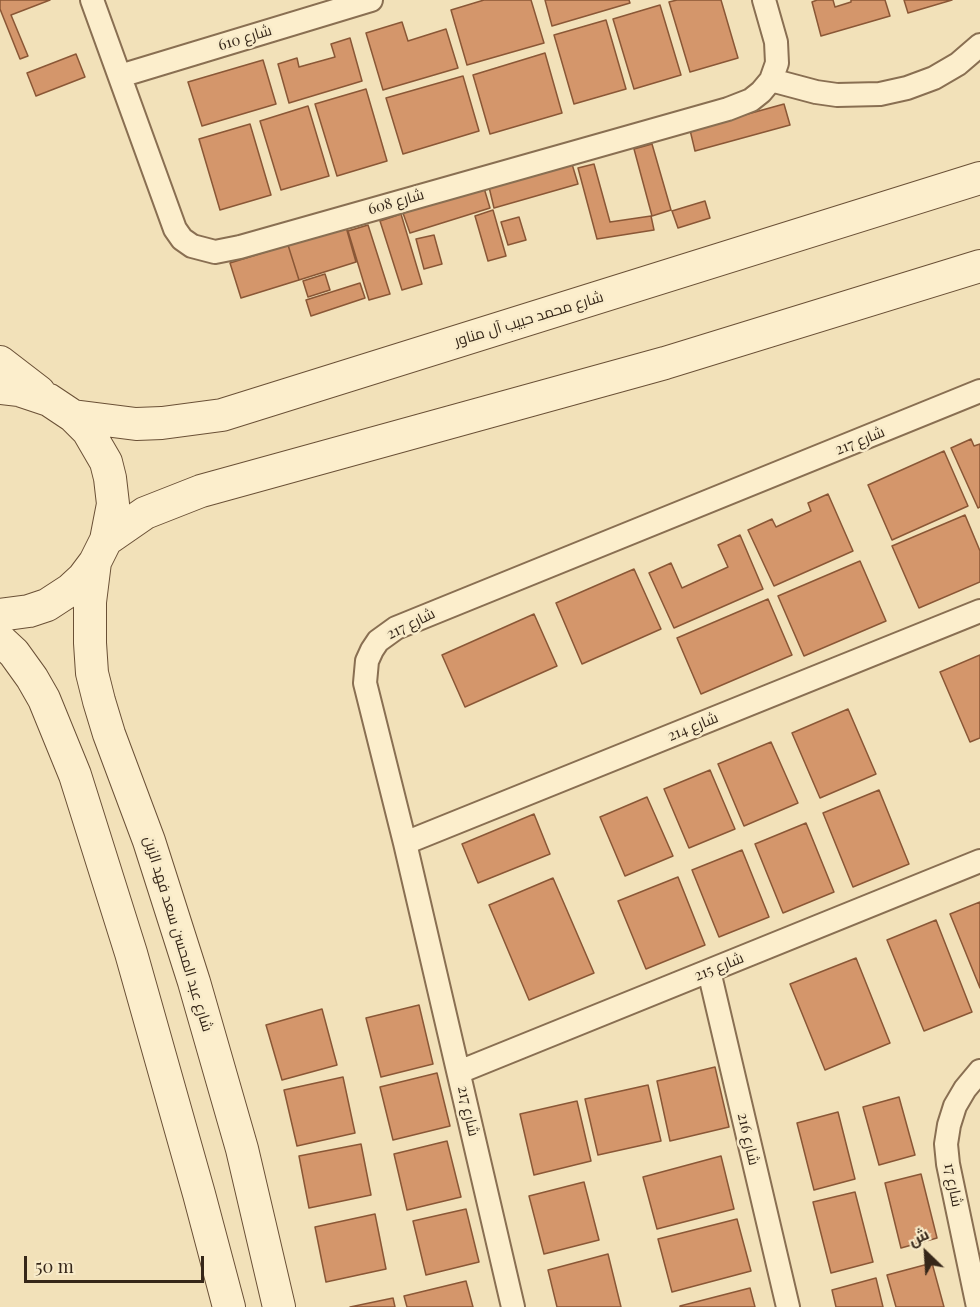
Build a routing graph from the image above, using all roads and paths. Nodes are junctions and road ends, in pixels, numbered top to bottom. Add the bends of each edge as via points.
1 (92, 0) edge
2 (371, 0) edge
3 (764, 0) edge
4 (342, 4) edge
5 (980, 45) edge
6 (120, 76) junction
7 (771, 80) junction
8 (980, 178) edge
9 (980, 266) edge
10 (0, 362) edge
11 (0, 388) edge
12 (980, 392) edge
13 (61, 408) junction
14 (101, 551) junction
15 (980, 611) edge
16 (0, 615) edge
17 (0, 640) edge
18 (405, 843) junction
19 (980, 861) edge
20 (709, 971) junction
21 (980, 1071) edge
22 (459, 1072) junction
23 (229, 1307) edge
24 (279, 1307) edge
25 (513, 1307) edge
26 (788, 1307) edge
27 (978, 1307) edge

1 - 6 street, شارع 608
2 - 4 street, شارع 610
3 - 7 street via 777,52
4 - 6 street, شارع 610
5 - 7 street via 934,78 880,94 837,95
6 - 7 street, شارع 608 via 175,230 192,246 215,252 728,109 751,100
8 - 13 main road, شارع محمد حبيب آل مناور via 222,415 136,424
9 - 14 main road via 665,363 201,491 129,522
10 - 13 main road, شارع عبد المحسن سعد فهد الزبن
11 - 13 main road, شارع محمد حبيب آل مناور via 19,390
12 - 18 street, شارع 217 via 386,634 367,661 365,683
13 - 14 main road, شارع عبد المحسن سعد فهد الزبن via 98,445 111,478 113,504
14 - 16 main road via 70,591 47,605
14 - 24 main road, شارع عبد المحسن سعد فهد الزبن via 90,603 92,672 109,734 194,982 242,1149
15 - 18 street, شارع 214
17 - 23 main road via 36,685 75,775 131,953
18 - 22 street, شارع 217
19 - 20 street, شارع 215
20 - 22 street, شارع 215
20 - 26 street, شارع 216
21 - 27 street, شارع 17 via 955,1106 946,1144
22 - 25 street, شارع 217

